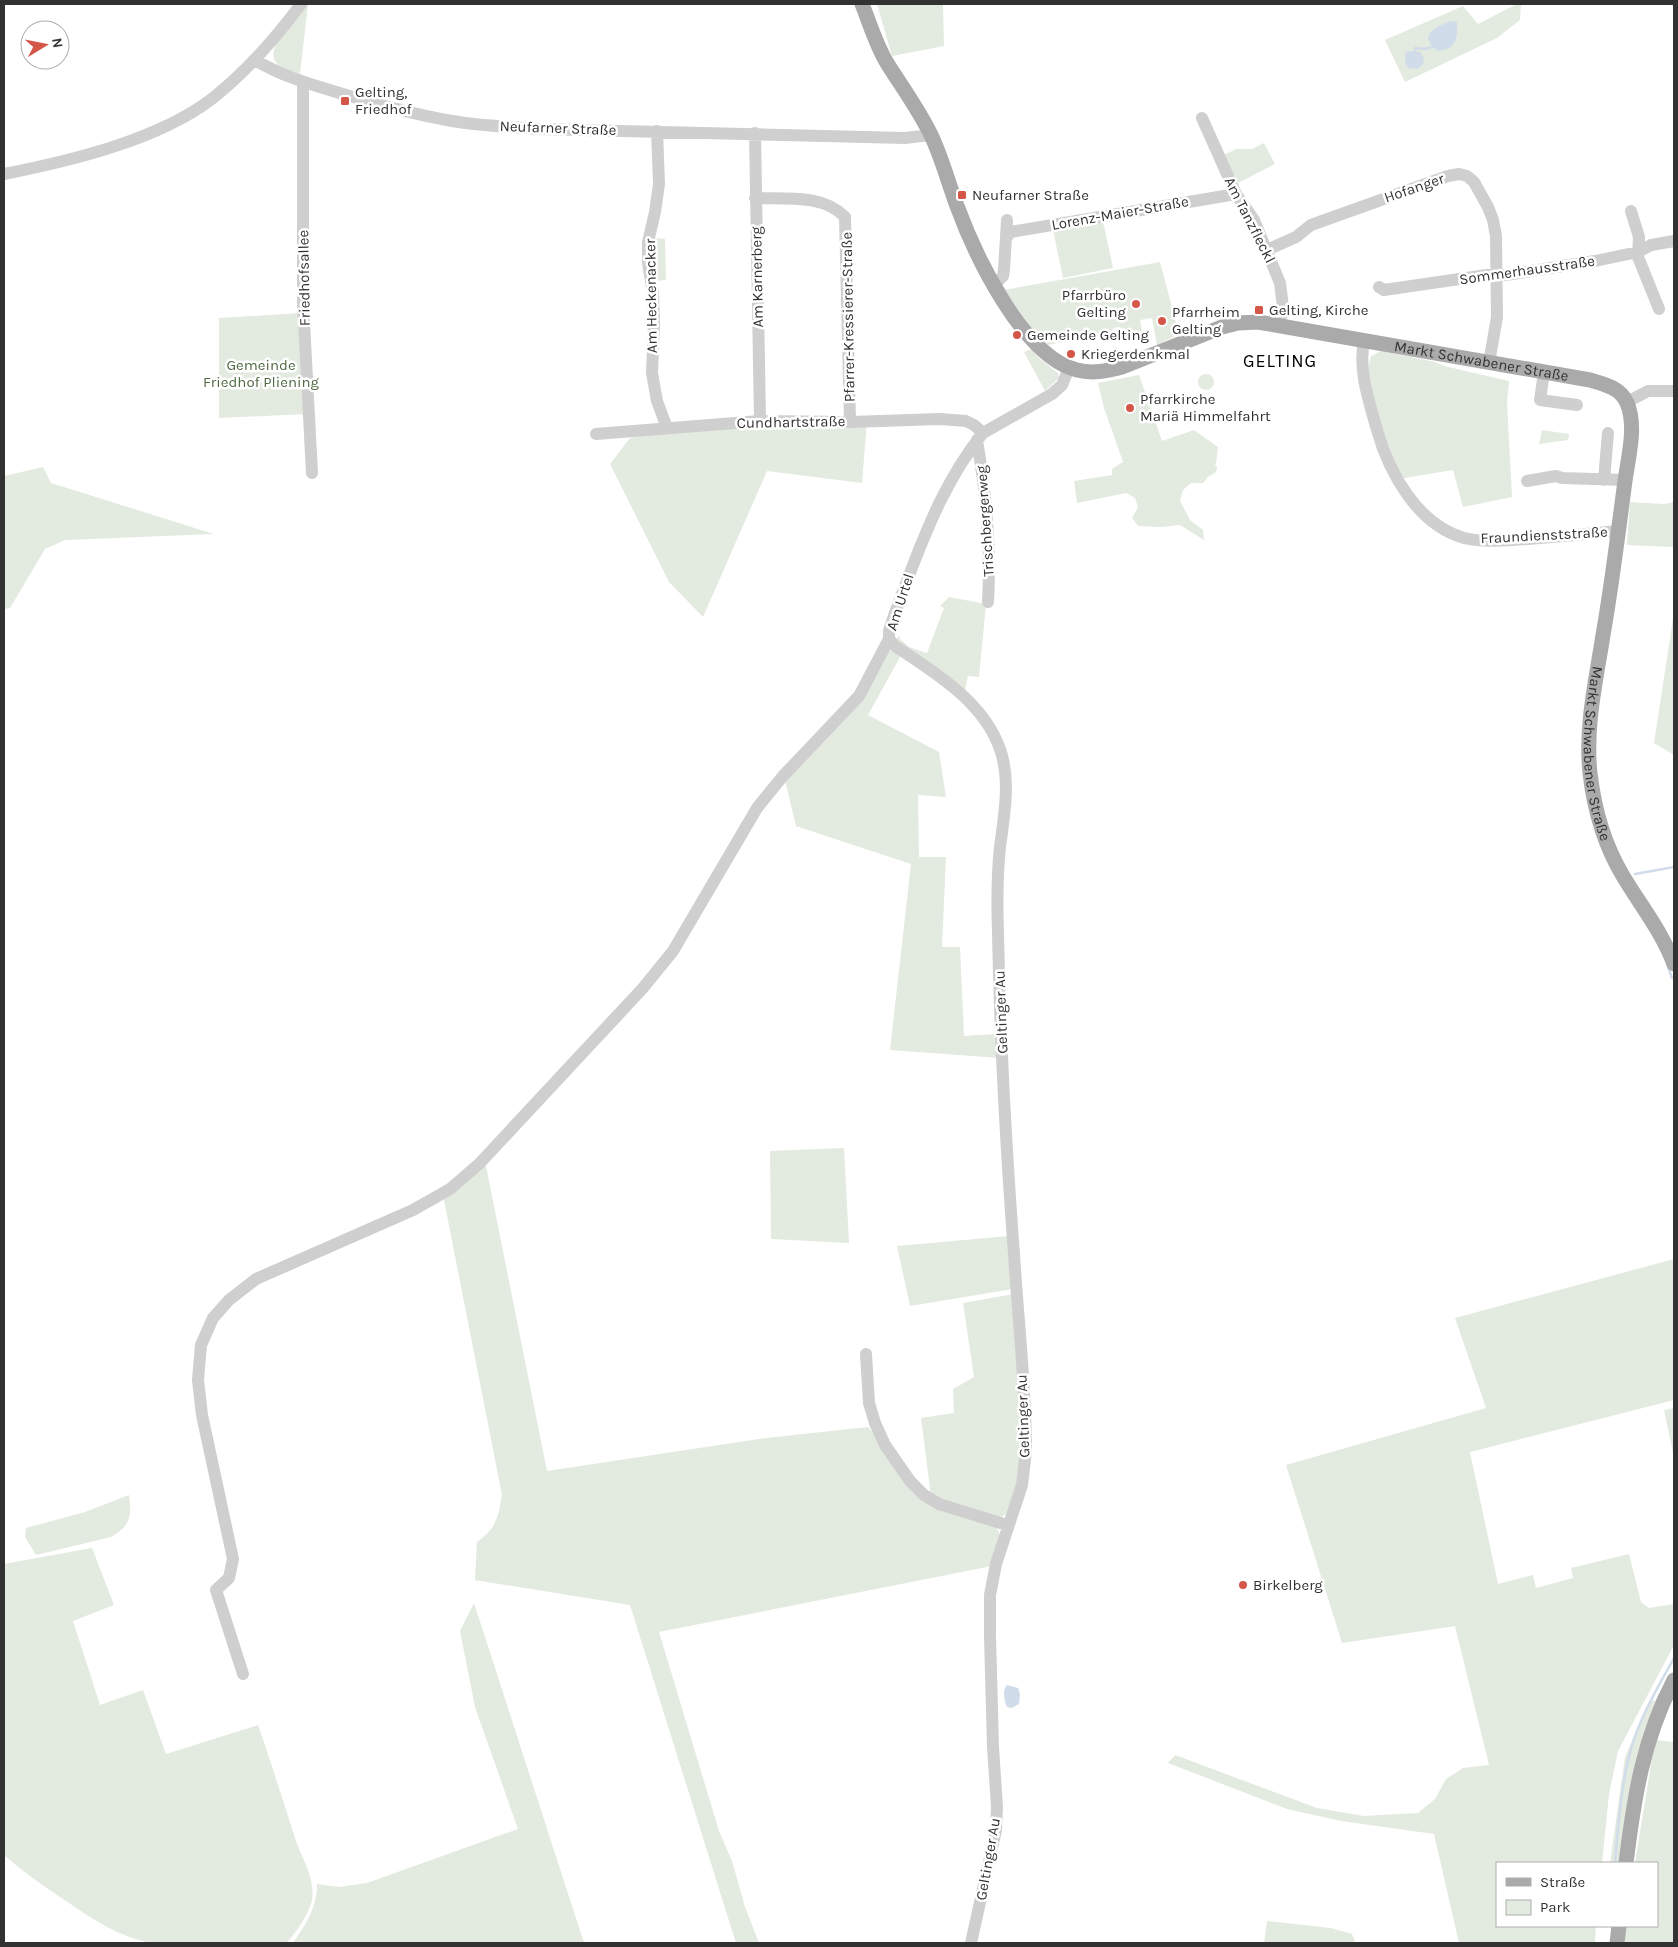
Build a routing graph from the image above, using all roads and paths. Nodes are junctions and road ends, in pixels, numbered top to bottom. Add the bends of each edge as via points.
1 (301, 4) edge
2 (862, 4) edge
3 (255, 60) junction
4 (303, 82) junction
5 (1202, 118) dead end
6 (657, 131) junction
7 (755, 133) junction
8 (931, 134) junction
9 (4, 174) edge
10 (1236, 194) junction
11 (755, 198) junction
12 (1632, 211) dead end
13 (1007, 220) dead end
14 (1006, 238) junction
15 (1674, 241) edge
16 (1267, 250) junction
17 (1638, 252) junction
18 (1497, 276) junction
19 (994, 285) junction
20 (1378, 287) dead end
21 (1659, 309) dead end
22 (1279, 325) junction
23 (1364, 341) junction
24 (1489, 363) junction
25 (1069, 368) junction
26 (1544, 372) junction
27 (1674, 391) edge
28 (1627, 402) junction
29 (1576, 405) dead end
30 (760, 421) junction
31 (850, 422) junction
32 (667, 428) junction
33 (1608, 433) dead end
34 (596, 434) dead end
35 (980, 437) junction
36 (312, 473) dead end
37 (1604, 480) junction
38 (1625, 480) junction
39 (1527, 481) dead end
40 (1619, 530) junction
41 (988, 602) dead end
42 (889, 639) junction
43 (997, 911) joint
44 (1674, 964) edge
45 (866, 1354) dead end
46 (1007, 1526) junction
47 (243, 1674) dead end
48 (1674, 1680) edge
49 (1626, 1862) edge
50 (1619, 1927) edge
51 (971, 1943) edge
52 (1618, 1943) edge

1 - 3 street
2 - 8 main road, Markt Schwabener Straße via 883,54
3 - 4 street, Neufarner Straße
3 - 9 street via 212,99 159,129 64,161
4 - 6 street, Neufarner Straße via 400,110 452,121 540,129
4 - 36 street, Friedhofsallee via 302,303
5 - 10 street, Am Tanzfleckl
6 - 7 street, Neufarner Straße
6 - 32 street, Am Heckenacker via 658,184 648,242 648,263 653,293 652,373 657,401
7 - 8 street, Neufarner Straße via 905,138
7 - 11 street, Am Karnerberg
8 - 19 main road, Markt Schwabener Straße via 956,205
10 - 14 street, Lorenz-Maier-Straße via 1016,230
10 - 16 street, Am Tanzfleckl via 1254,220
11 - 30 street, Am Karnerberg
11 - 31 street, Pfarrer-Kressierer-Straße via 803,199 826,204 845,217
12 - 17 street via 1639,237
13 - 14 street
14 - 19 street via 1003,276
15 - 17 street, Sommerhausstraße via 1651,244
16 - 18 street, Hofanger via 1296,237 1311,224 1459,174 1474,182 1493,220
16 - 22 street, Am Tanzfleckl via 1280,282 1283,307
17 - 18 street, Sommerhausstraße
17 - 21 street
18 - 20 street, Sommerhausstraße via 1384,290
18 - 24 street, Hofanger via 1497,317
19 - 25 main road, Markt Schwabener Straße via 1031,339
22 - 23 main road, Markt Schwabener Straße
22 - 25 main road, Markt Schwabener Straße via 1248,322 1222,327 1110,371 1086,372
23 - 24 main road, Markt Schwabener Straße
23 - 40 street, Fraundienststraße via 1364,376 1380,440 1394,475 1432,521 1450,533 1479,541
24 - 26 main road, Markt Schwabener Straße
25 - 35 street, Am Urtel via 1062,385 1052,394
26 - 28 main road, Markt Schwabener Straße via 1606,384
26 - 29 street via 1540,400
27 - 28 street via 1648,391
28 - 38 main road, Markt Schwabener Straße via 1631,423
30 - 31 street, Cundhartstraße
30 - 32 street, Cundhartstraße
31 - 35 street, Cundhartstraße via 966,421 974,425
32 - 34 street, Cundhartstraße
33 - 37 street
35 - 41 street, Trischbergerweg via 990,566
35 - 42 street, Am Urtel via 954,474 932,517 892,619
37 - 38 street
37 - 39 street via 1556,476
38 - 40 main road, Markt Schwabener Straße
40 - 44 main road, Markt Schwabener Straße via 1591,702 1590,774 1608,847 1622,875 1655,924
42 - 43 street, Am Urtel via 965,697 988,725 1000,747 1006,783
42 - 47 street via 859,696 756,808 673,951 643,988 479,1164 450,1189 413,1210 256,1279 228,1300 213,1318 201,1345 198,1380 202,1415 233,1559 229,1578 216,1590
43 - 46 street, Geltinger Au via 1009,1194 1026,1434 1022,1485
45 - 46 street via 875,1423 885,1445 910,1481 939,1504
46 - 51 street, Geltinger Au via 992,1582 989,1614 996,1830
48 - 49 main road via 1642,1764
50 - 52 main road

